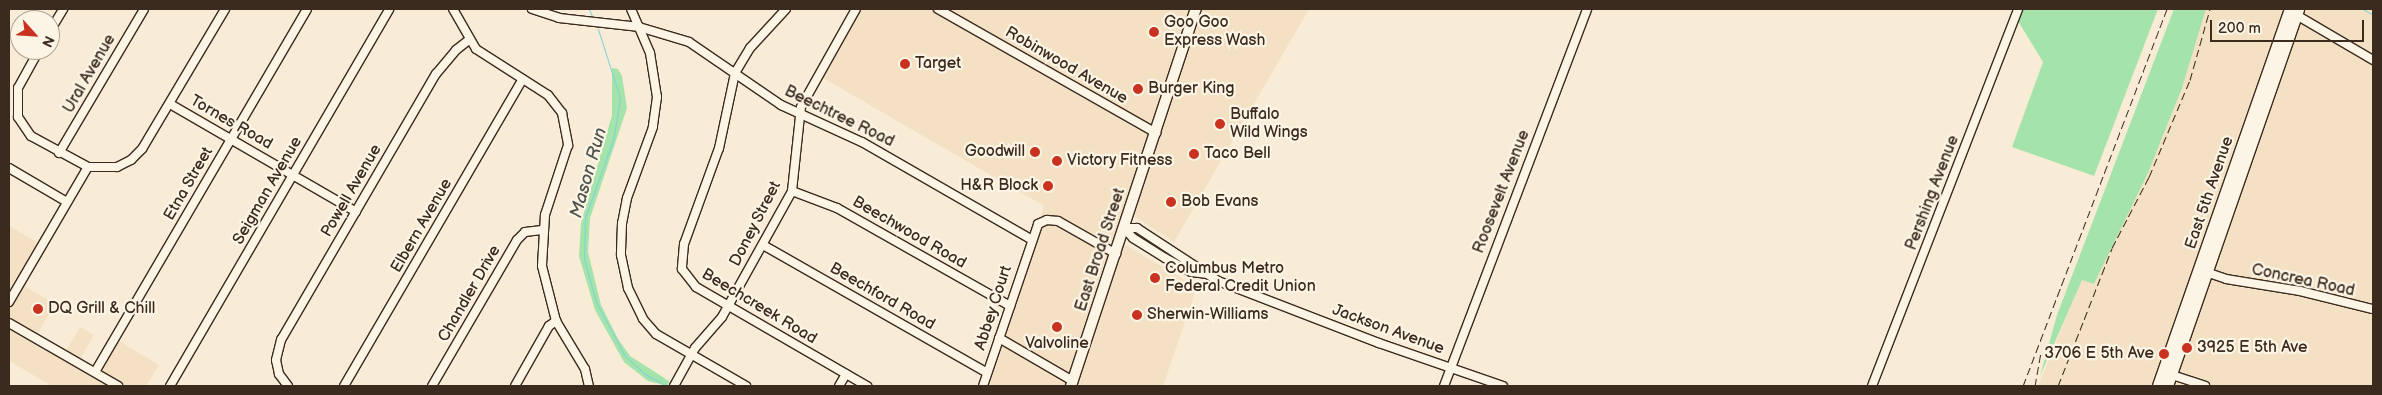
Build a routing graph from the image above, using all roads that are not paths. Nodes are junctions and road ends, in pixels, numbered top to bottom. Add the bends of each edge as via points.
1 (144, 9) edge
2 (225, 9) edge
3 (307, 9) edge
4 (389, 9) edge
5 (453, 9) edge
6 (532, 9) edge
7 (631, 9) edge
8 (786, 9) edge
9 (856, 9) edge
10 (938, 9) edge
11 (1196, 9) edge
12 (1587, 9) edge
13 (2018, 9) edge
14 (2295, 10) edge
15 (639, 27) junction
16 (469, 40) junction
17 (33, 60) edge
18 (2373, 60) edge
19 (735, 73) junction
20 (523, 79) junction
21 (170, 104) junction
22 (799, 114) junction
23 (1156, 133) junction
24 (231, 139) junction
25 (59, 154) junction
26 (88, 167) junction
27 (9, 168) edge
28 (293, 175) junction
29 (792, 191) junction
30 (67, 202) junction
31 (356, 212) junction
32 (1124, 228) junction
33 (542, 230) junction
34 (1031, 239) junction
35 (762, 245) junction
36 (1165, 245) junction
37 (1116, 254) junction
38 (1159, 255) junction
39 (1196, 263) junction
40 (2204, 271) junction
41 (1191, 272) junction
42 (1208, 274) junction
43 (9, 302) edge
44 (728, 306) junction
45 (1010, 306) junction
46 (2373, 309) edge
47 (556, 321) junction
48 (9, 323) edge
49 (999, 338) junction
50 (691, 354) junction
51 (1452, 367) junction
52 (95, 372) junction
53 (987, 373) junction
54 (846, 374) junction
55 (2167, 374) junction
56 (1072, 383) edge
57 (118, 386) edge
58 (170, 386) edge
59 (288, 386) edge
60 (344, 386) edge
61 (432, 386) edge
62 (514, 386) edge
63 (589, 386) edge
64 (674, 386) edge
65 (746, 386) edge
66 (839, 386) edge
67 (867, 386) edge
68 (983, 386) edge
69 (1444, 386) edge
70 (1503, 386) edge
71 (1872, 386) edge
72 (2158, 386) edge
73 (2168, 386) edge
74 (2205, 386) edge

1 - 25 street, Ural Avenue
2 - 21 street
3 - 24 street, Etna Street
4 - 28 street, Seigman Avenue
5 - 16 street
6 - 15 street, Beechtree Road via 559,18
7 - 15 street
8 - 19 street, Beechcreek Road via 750,48
9 - 22 street, Doney Street
10 - 23 street, Robinwood Avenue
11 - 23 main road, East Broad Street
12 - 51 street, Roosevelt Avenue
13 - 71 street, Pershing Avenue
14 - 18 street
14 - 40 main road, East 5th Avenue
15 - 19 street, Beechtree Road via 689,42
15 - 50 street via 654,65 657,97 653,128 627,198 622,223 622,261 628,288 643,319 656,334
16 - 20 street via 484,56
16 - 31 street, Powell Avenue via 436,74
17 - 25 street via 18,88 16,108 31,136
19 - 22 street, Beechtree Road via 763,94
19 - 44 street, Beechcreek Road via 719,148 686,236 682,263 684,275 691,284
20 - 33 street via 555,102 562,113 568,136 567,152
20 - 60 street, Elbern Avenue
21 - 24 street, Tornes Road
21 - 26 street via 146,144 131,160 110,169
22 - 29 street, Doney Street
22 - 34 street, Beechtree Road via 862,142
23 - 32 main road, East Broad Street
24 - 28 street, Tornes Road
24 - 52 street, Etna Street
25 - 26 street
26 - 30 street
27 - 30 street
28 - 31 street, Tornes Road
28 - 58 street, Seigman Avenue
29 - 35 street, Doney Street
29 - 45 street, Beechwood Road via 838,208
30 - 43 street
31 - 59 street, Powell Avenue via 281,340 276,353 277,366
32 - 36 street, Jackson Avenue via 1137,228
32 - 37 main road, East Broad Street
32 - 38 street, Jackson Avenue
33 - 47 street via 544,283
33 - 61 street, Chandler Drive via 525,232 517,240
34 - 37 street via 1038,224 1052,219
34 - 45 street, Abbey Court
35 - 44 street, Doney Street
35 - 53 street, Beechford Road
36 - 38 street
36 - 39 street, Jackson Avenue
37 - 56 main road, East Broad Street
38 - 41 street, Jackson Avenue
39 - 41 street
39 - 42 street, Jackson Avenue
40 - 46 street, Concrea Road via 2226,279 2300,291
40 - 55 main road, East 5th Avenue
41 - 42 street, Jackson Avenue
42 - 51 street, Jackson Avenue via 1376,342
44 - 50 street, Doney Street
44 - 54 street, Beechcreek Road
45 - 49 street, Abbey Court
47 - 62 street via 549,326
47 - 63 street via 585,369
48 - 52 street
49 - 53 street, Abbey Court
49 - 56 street
50 - 64 street, Doney Street
50 - 65 street
51 - 69 street, Roosevelt Avenue
51 - 70 street, Jackson Avenue
52 - 57 street
53 - 68 street, Abbey Court
54 - 66 street
54 - 67 street, Beechcreek Road
55 - 72 main road, East 5th Avenue
55 - 73 main road, East 5th Avenue
55 - 74 street

